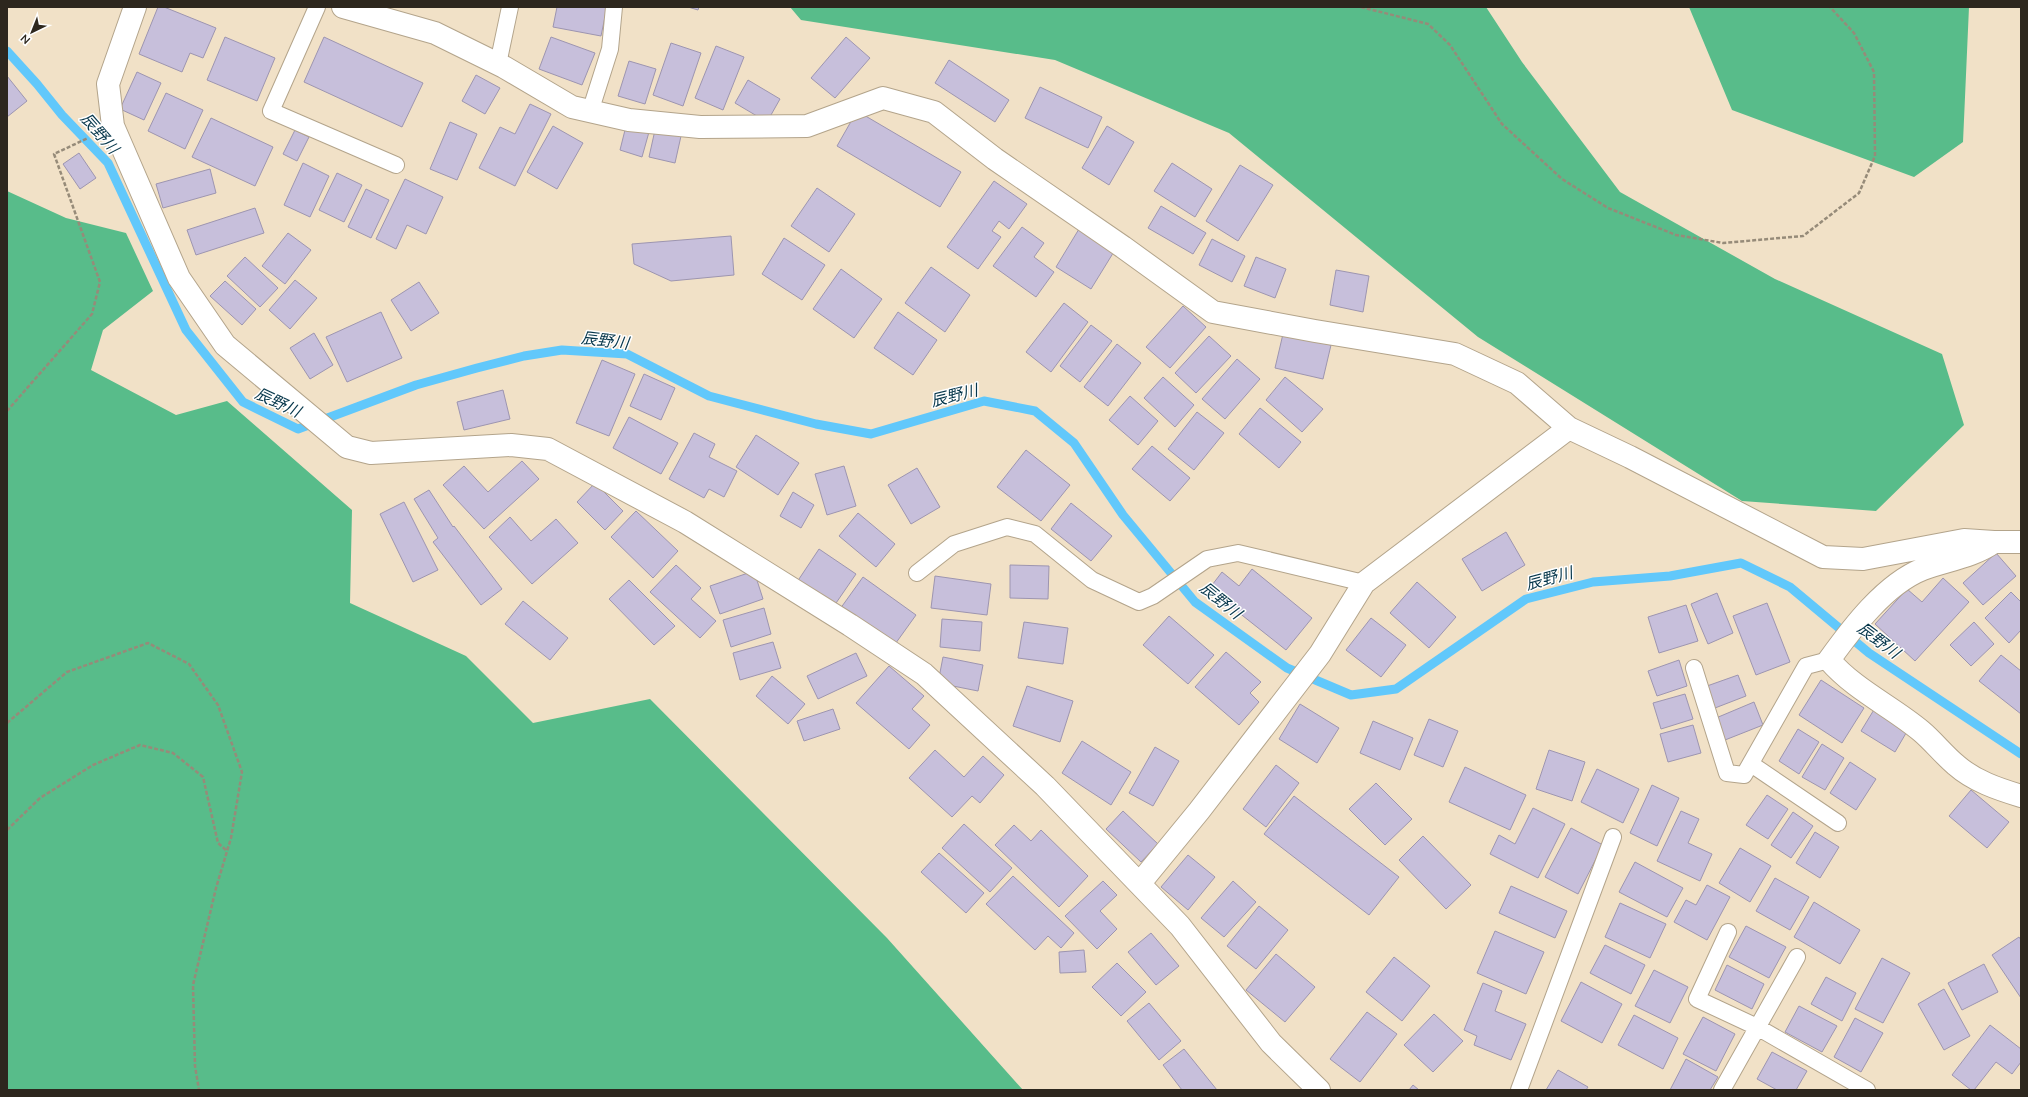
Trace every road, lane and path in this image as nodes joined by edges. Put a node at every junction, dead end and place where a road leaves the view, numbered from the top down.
1 (135, 7) edge
2 (317, 7) edge
3 (343, 7) edge
4 (510, 7) edge
5 (614, 7) edge
6 (1361, 7) edge
7 (1830, 7) edge
8 (498, 64) junction
9 (590, 112) junction
10 (113, 126) junction
11 (396, 165) dead end
12 (7, 411) edge
13 (1569, 428) junction
14 (1994, 542) junction
15 (2021, 542) edge
16 (917, 573) dead end
17 (1364, 583) junction
18 (1829, 660) junction
19 (1694, 668) dead end
20 (7, 723) edge
21 (1750, 764) junction
22 (2021, 796) edge
23 (1838, 823) dead end
24 (7, 830) edge
25 (1613, 837) dead end
26 (227, 851) junction
27 (1140, 883) junction
28 (1728, 932) dead end
29 (1797, 957) dead end
30 (1758, 1027) junction
31 (199, 1090) edge
32 (1319, 1090) edge
33 (1518, 1090) edge
34 (1722, 1090) edge
35 (1867, 1090) edge

1 - 10 street
2 - 11 lane
3 - 8 street
4 - 8 lane
5 - 9 lane
6 - 7 path
8 - 9 street
9 - 13 street
10 - 12 path
10 - 27 street
13 - 14 street
13 - 17 street
14 - 15 street
14 - 18 street
16 - 17 lane
17 - 27 street
18 - 21 lane
18 - 22 street
19 - 21 lane
20 - 26 path
21 - 23 lane
24 - 26 path
25 - 33 lane
26 - 31 path
27 - 32 street
28 - 30 lane
29 - 30 lane
30 - 34 lane
30 - 35 lane

